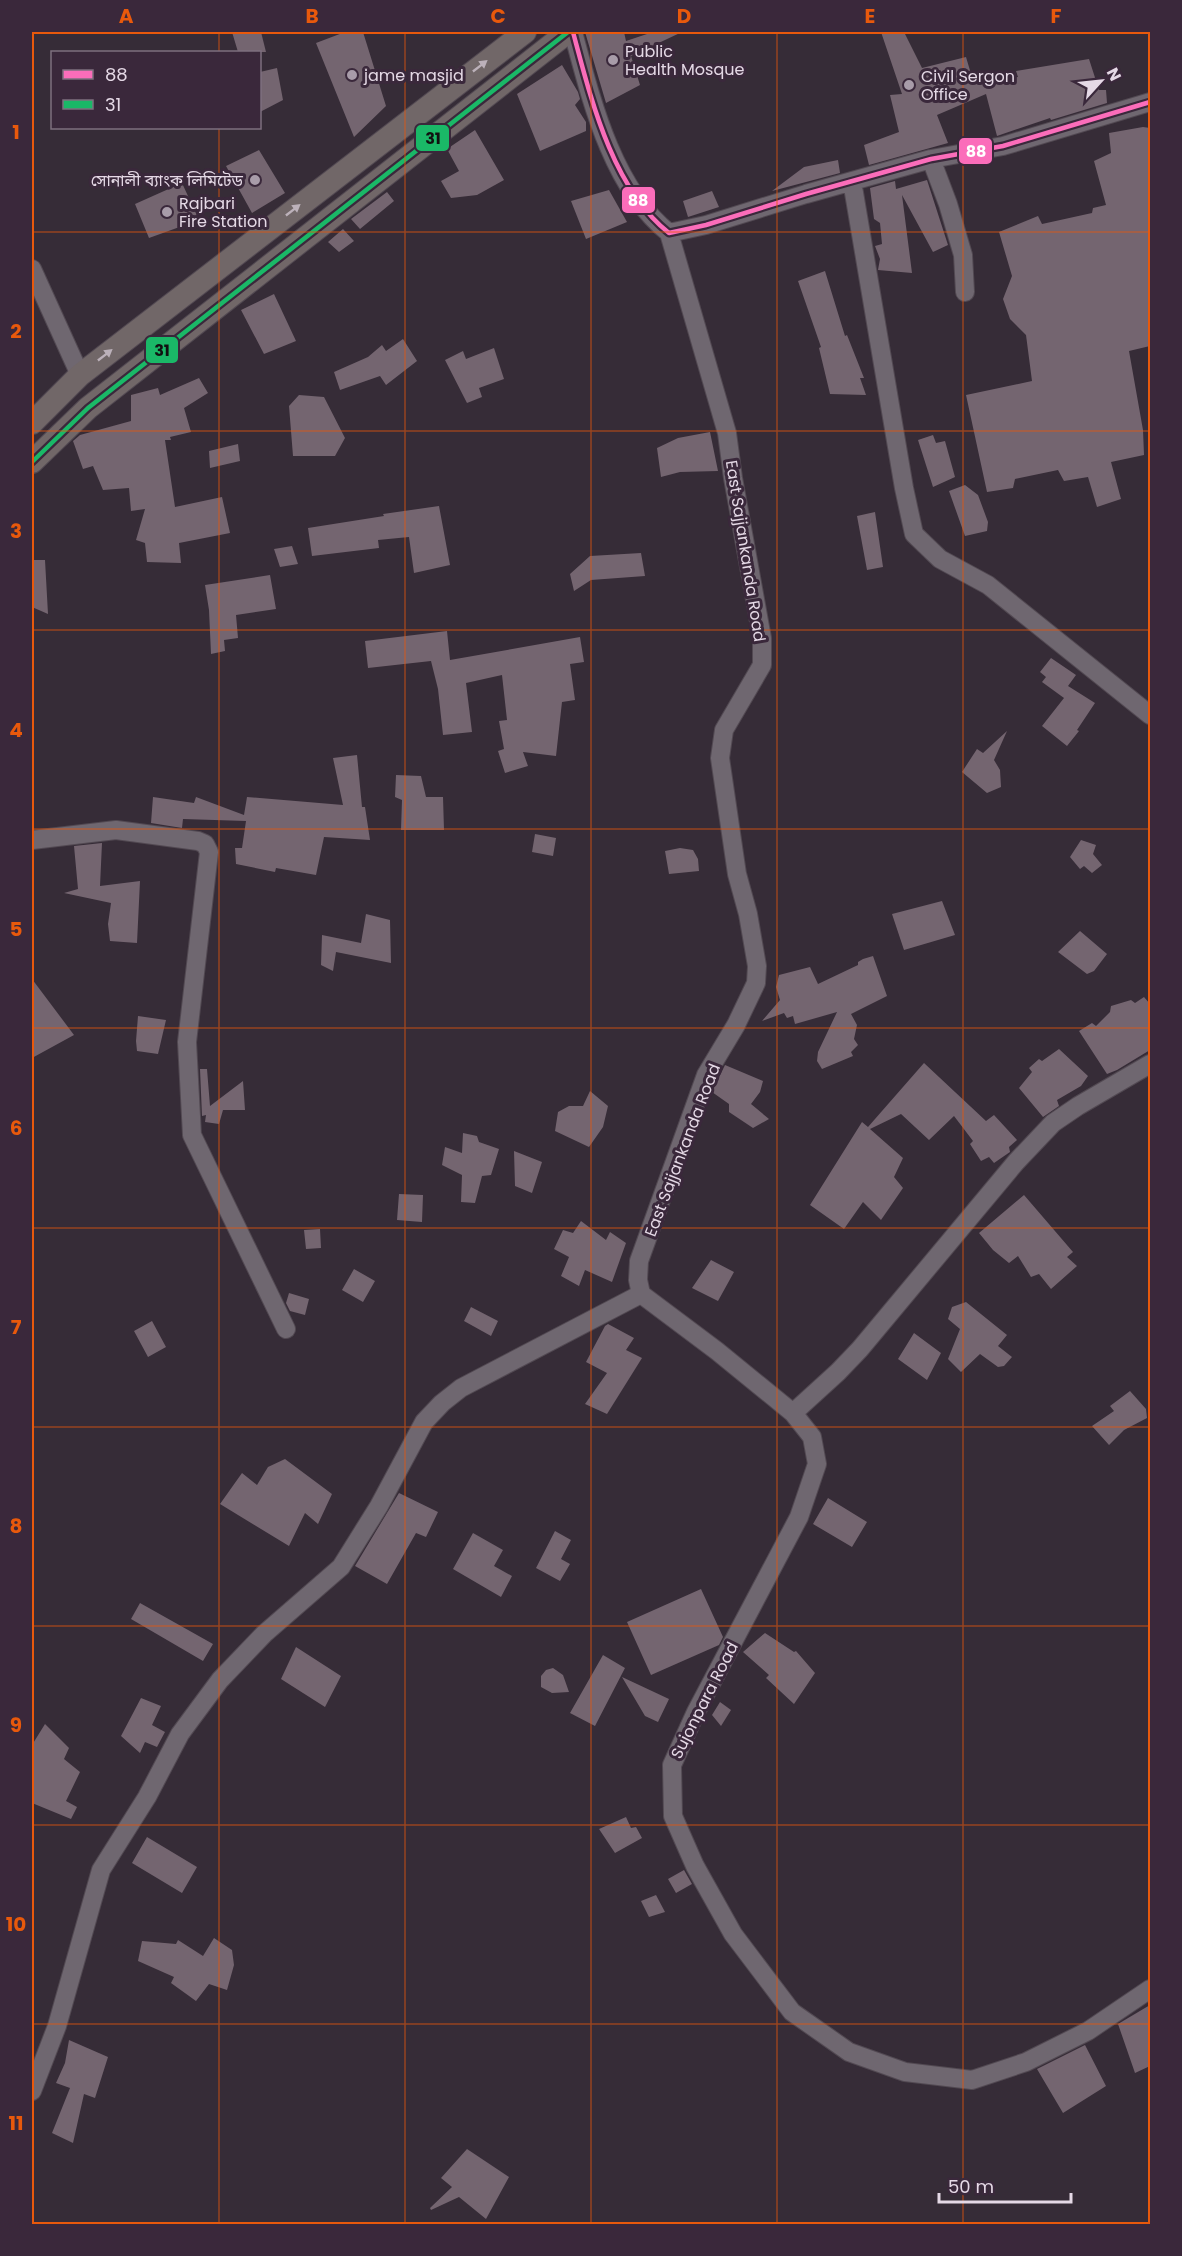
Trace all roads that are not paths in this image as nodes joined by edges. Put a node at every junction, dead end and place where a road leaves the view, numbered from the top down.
1 (525, 32) edge
2 (568, 32) edge
3 (573, 32) edge
4 (1150, 102) edge
5 (931, 159) junction
6 (852, 182) junction
7 (669, 233) junction
8 (32, 268) edge
9 (965, 292) dead end
10 (80, 375) junction
11 (32, 423) edge
12 (32, 462) edge
13 (1150, 715) edge
14 (32, 840) edge
15 (1150, 1064) edge
16 (641, 1294) junction
17 (286, 1329) dead end
18 (793, 1413) junction
19 (1150, 1989) edge
20 (32, 2091) edge

10 -> 1 main road
2 - 12 main road
3 - 7 street
4 - 5 street
5 - 6 street
5 - 9 street
6 - 7 street
6 - 13 street
7 - 16 street, East Sajjankanda Road
8 - 10 street
10 - 11 main road
14 - 17 street
15 - 18 street
16 - 18 street
16 - 20 street
18 - 19 street, Sujonpara Road

